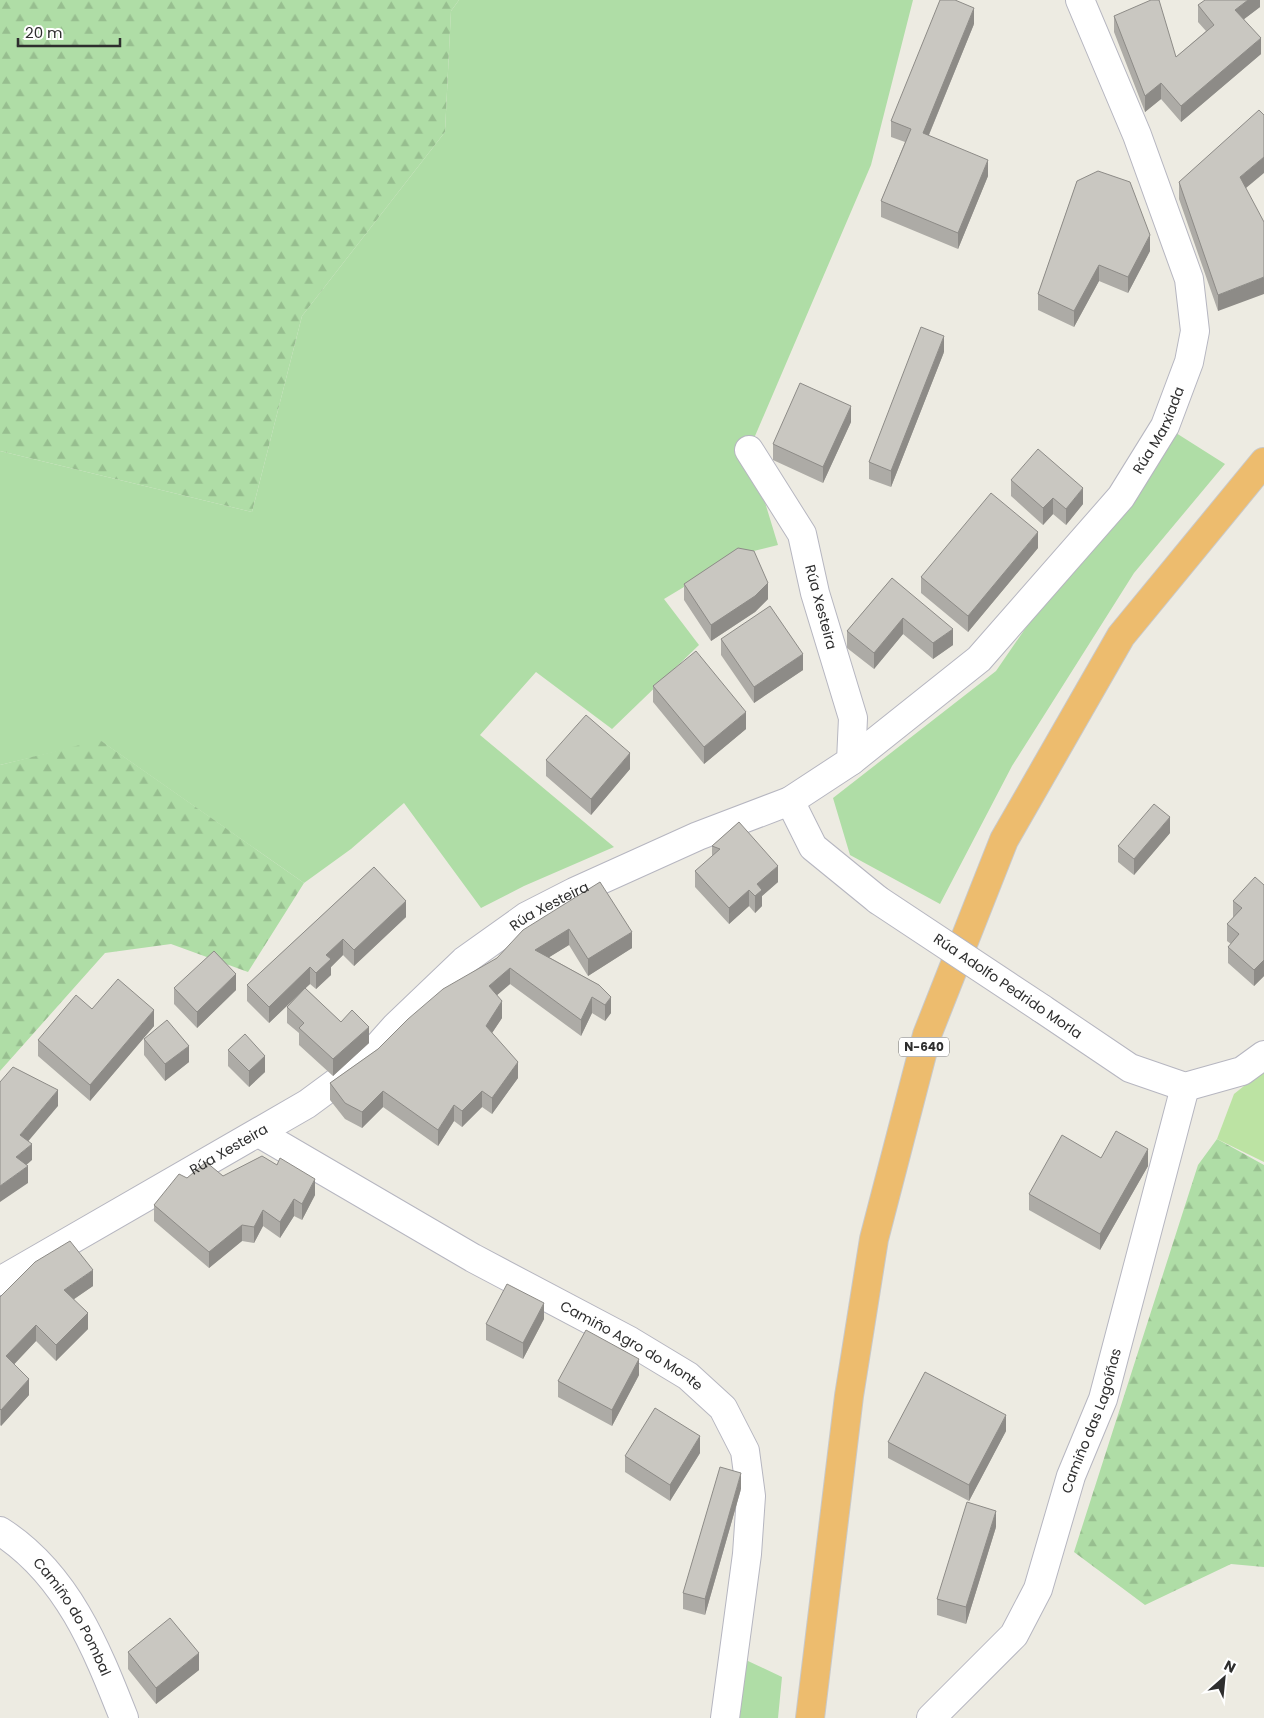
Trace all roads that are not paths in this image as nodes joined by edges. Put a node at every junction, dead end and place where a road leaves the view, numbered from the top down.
1 (1080, 0) edge
2 (749, 450) dead end
3 (1264, 462) edge
4 (851, 761) junction
5 (790, 801) junction
6 (1264, 1055) edge
7 (1185, 1087) junction
8 (259, 1133) junction
9 (0, 1281) edge
10 (0, 1531) edge
11 (124, 1718) edge
12 (725, 1718) edge
13 (810, 1718) edge
14 (931, 1718) edge

1 - 4 street, Rúa Marxiada
2 - 4 street, Rúa Xesteira
3 - 13 highway, N-640
4 - 5 street, Rúa Xesteira
5 - 7 street, Rúa Adolfo Pedrido Morla, bridge
5 - 8 street, Rúa Xesteira
6 - 7 street
7 - 14 street, Camiño das Lagoíñas
8 - 9 street, Rúa Xesteira
8 - 12 street, Camiño Agro do Monte
10 - 11 street, Camiño do Pombal

